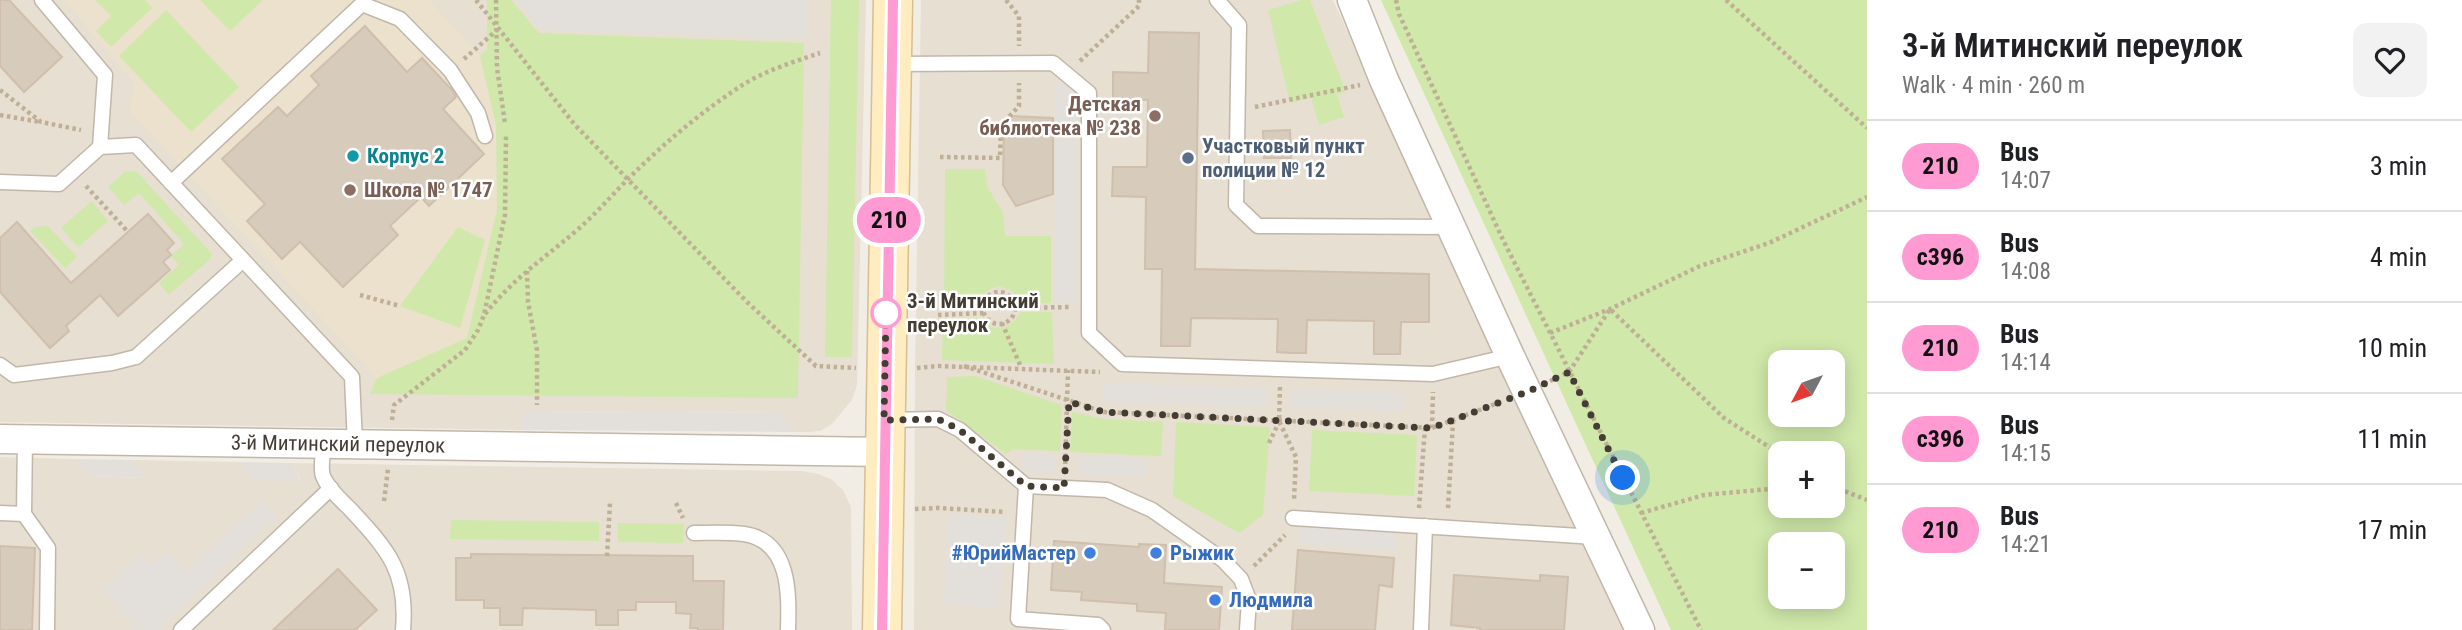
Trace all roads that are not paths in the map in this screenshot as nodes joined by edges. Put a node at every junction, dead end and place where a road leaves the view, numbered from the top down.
1 (42, 0) edge
2 (893, 0) edge
3 (1217, 0) edge
4 (1352, 0) edge
5 (892, 64) junction
6 (485, 136) dead end
7 (100, 147) junction
8 (0, 182) edge
9 (172, 183) junction
10 (1451, 227) junction
11 (243, 260) junction
12 (1510, 356) junction
13 (0, 365) edge
14 (884, 436) junction
15 (12, 439) edge
16 (324, 444) junction
17 (355, 444) junction
18 (1026, 486) junction
19 (331, 488) junction
20 (0, 513) edge
21 (24, 514) junction
22 (1293, 519) road end
23 (1425, 526) junction
24 (694, 533) dead end
25 (1595, 537) junction
26 (47, 630) edge
27 (181, 630) edge
28 (403, 630) edge
29 (788, 630) edge
30 (882, 630) edge
31 (1102, 630) edge
32 (1247, 630) edge
33 (1421, 630) edge
34 (1640, 630) edge

1 - 7 lane
2 - 5 main road
3 - 10 lane
4 - 10 street
5 - 12 lane
5 - 14 main road
6 - 9 lane
7 - 8 lane
7 - 9 lane
9 - 11 lane
10 - 12 street
11 - 13 lane
11 - 17 lane
12 - 25 street
14 - 17 street, 3-й Митинский переулок
14 - 18 lane
14 - 30 main road
15 - 16 street, 3-й Митинский переулок
15 - 21 lane
16 - 17 street, 3-й Митинский переулок
16 - 19 lane
18 - 31 lane
18 - 32 lane
19 - 27 lane
19 - 28 lane
20 - 21 lane
21 - 26 lane
22 - 23 lane
23 - 25 lane
23 - 33 lane
24 - 29 lane
25 - 34 street

